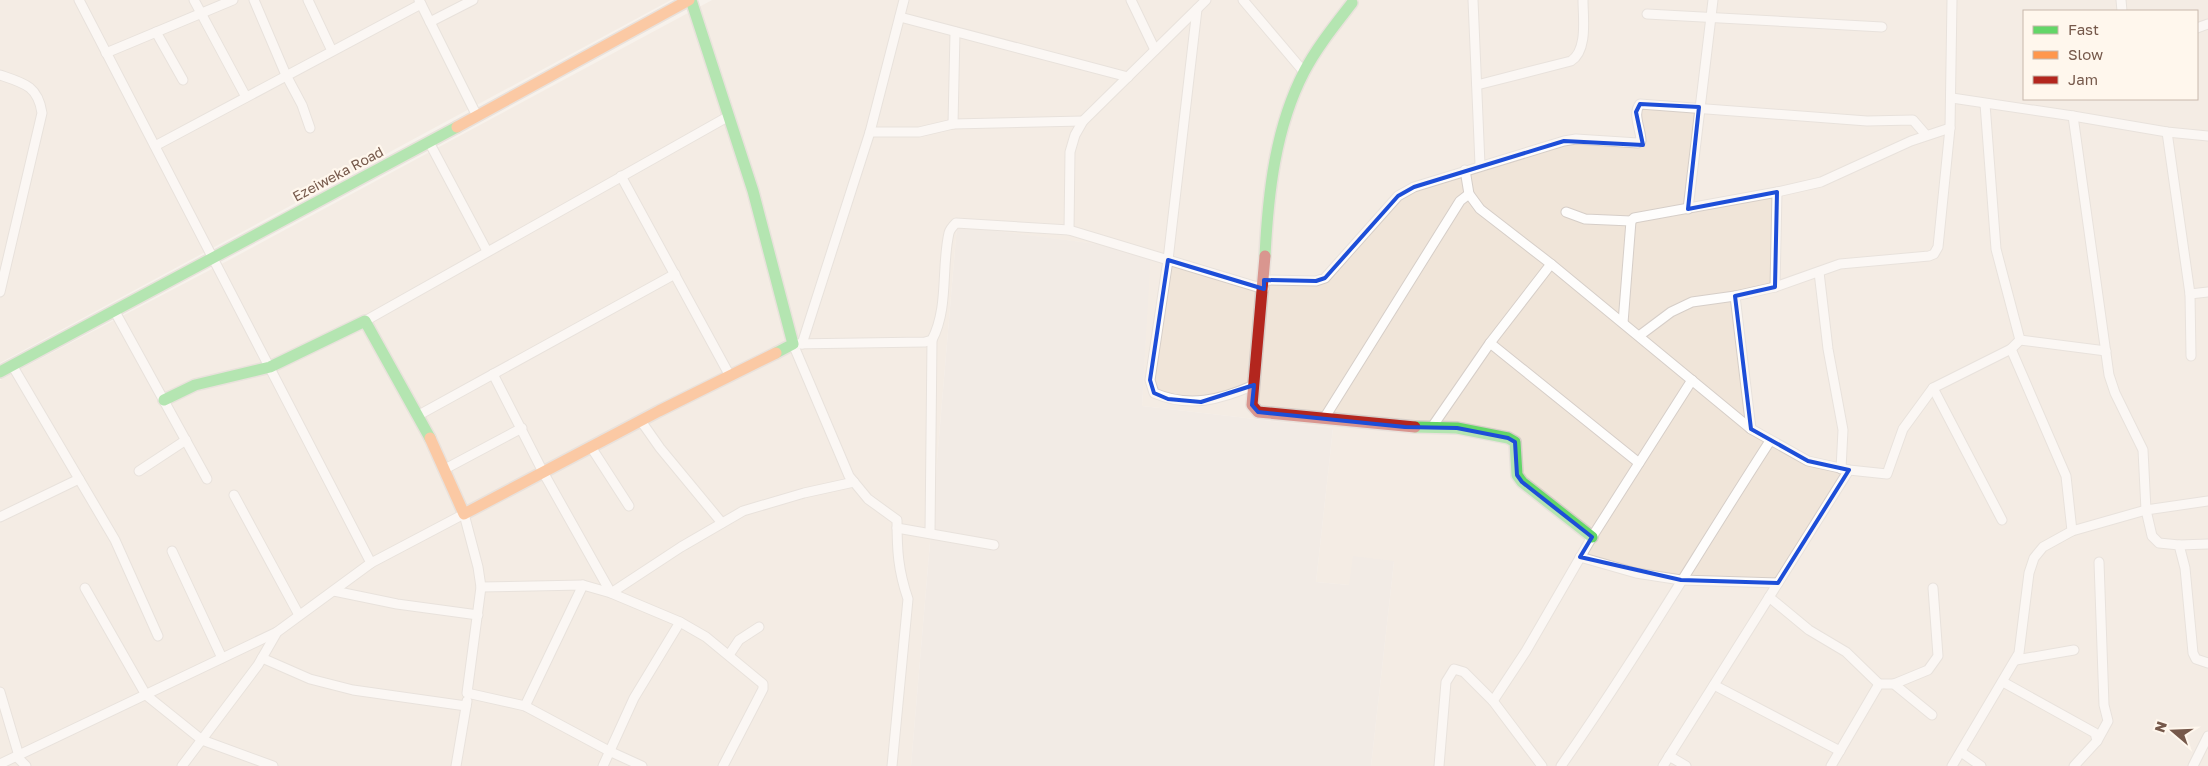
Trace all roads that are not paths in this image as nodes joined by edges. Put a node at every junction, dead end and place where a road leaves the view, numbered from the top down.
1 (79, 0) edge
2 (194, 0) edge
3 (233, 0) edge
4 (254, 0) edge
5 (308, 0) edge
6 (473, 0) edge
7 (690, 0) edge
8 (904, 0) edge
9 (1131, 0) edge
10 (1206, 0) edge
11 (1243, 0) edge
12 (1474, 0) edge
13 (1583, 0) edge
14 (1713, 0) edge
15 (1952, 0) edge
16 (420, 2) edge
17 (1352, 3) dead end
18 (1197, 9) junction
19 (201, 13) junction
20 (1647, 14) dead end
21 (900, 17) junction
22 (1711, 17) junction
23 (430, 22) junction
24 (1882, 27) dead end
25 (156, 32) junction
26 (955, 32) junction
27 (1155, 50) junction
28 (332, 51) junction
29 (106, 53) junction
30 (1304, 72) junction
31 (0, 75) edge
32 (286, 76) junction
33 (1128, 77) junction
34 (184, 80) dead end
35 (1476, 84) junction
36 (246, 97) junction
37 (1952, 98) junction
38 (1985, 104) junction
39 (1699, 107) junction
40 (477, 116) junction
41 (729, 116) junction
42 (2073, 116) junction
43 (1083, 121) junction
44 (953, 124) junction
45 (310, 128) dead end
46 (1950, 128) junction
47 (870, 132) junction
48 (2168, 132) junction
49 (1926, 135) junction
50 (2208, 136) edge
51 (429, 142) junction
52 (155, 146) junction
53 (1480, 165) junction
54 (1465, 170) junction
55 (622, 176) junction
56 (1777, 192) junction
57 (1469, 194) junction
58 (1688, 209) junction
59 (1566, 212) dead end
60 (1631, 221) junction
61 (1069, 230) junction
62 (487, 251) junction
63 (213, 258) junction
64 (1168, 260) junction
65 (1551, 264) junction
66 (1819, 272) junction
67 (676, 274) junction
68 (1264, 285) junction
69 (1775, 287) junction
70 (0, 292) edge
71 (2208, 292) edge
72 (2190, 294) junction
73 (1735, 296) junction
74 (114, 310) junction
75 (365, 320) junction
76 (1624, 323) junction
77 (1640, 336) junction
78 (932, 340) junction
79 (2020, 340) junction
80 (1490, 343) junction
81 (798, 344) junction
82 (2011, 349) junction
83 (2106, 351) junction
84 (2191, 356) dead end
85 (12, 366) junction
86 (270, 367) junction
87 (0, 372) edge
88 (493, 374) junction
89 (730, 376) junction
90 (1692, 380) junction
91 (1254, 384) junction
92 (1933, 388) junction
93 (164, 400) junction
94 (417, 416) junction
95 (1325, 417) junction
96 (641, 421) junction
97 (1432, 427) junction
98 (522, 428) junction
99 (1751, 429) junction
100 (186, 440) junction
101 (1770, 441) junction
102 (591, 447) junction
103 (1639, 463) junction
104 (445, 469) junction
105 (1845, 470) junction
106 (139, 471) dead end
107 (543, 472) junction
108 (79, 479) junction
109 (207, 479) dead end
110 (854, 482) junction
111 (234, 495) dead end
112 (2208, 501) edge
113 (629, 506) dead end
114 (2146, 510) junction
115 (464, 514) junction
116 (0, 517) edge
117 (2002, 520) dead end
118 (722, 523) junction
119 (897, 528) junction
120 (2072, 531) junction
121 (930, 534) junction
122 (1592, 537) junction
123 (2208, 544) edge
124 (994, 545) dead end
125 (2179, 545) junction
126 (172, 551) dead end
127 (1580, 557) junction
128 (2099, 562) dead end
129 (371, 563) junction
130 (1680, 580) junction
131 (1778, 583) junction
132 (583, 585) junction
133 (481, 587) junction
134 (85, 588) dead end
135 (1933, 588) dead end
136 (334, 590) junction
137 (611, 594) junction
138 (1769, 597) junction
139 (299, 615) junction
140 (478, 616) junction
141 (680, 622) junction
142 (758, 627) dead end
143 (277, 632) junction
144 (158, 636) dead end
145 (2074, 650) dead end
146 (729, 655) junction
147 (222, 658) junction
148 (262, 658) junction
149 (2016, 660) junction
150 (2208, 663) edge
151 (2003, 682) junction
152 (1879, 684) junction
153 (1894, 684) junction
154 (1714, 685) junction
155 (0, 692) edge
156 (468, 693) junction
157 (146, 695) junction
158 (1493, 701) junction
159 (466, 706) junction
160 (524, 706) junction
161 (1932, 715) dead end
162 (2208, 736) edge
163 (202, 740) junction
164 (2097, 742) junction
165 (1840, 751) junction
166 (609, 752) junction
167 (1961, 752) junction
168 (1669, 756) junction
169 (18, 757) junction
170 (0, 764) edge
171 (26, 766) edge
172 (182, 766) edge
173 (273, 766) edge
174 (456, 766) edge
175 (603, 766) edge
176 (642, 766) edge
177 (723, 766) edge
178 (892, 766) edge
179 (1439, 766) edge
180 (1542, 766) edge
181 (1561, 766) edge
182 (1663, 766) edge
183 (1686, 766) edge
184 (1831, 766) edge
185 (1952, 766) edge
186 (1981, 766) edge
187 (2074, 766) edge
188 (2194, 766) edge

1 - 29 street
2 - 19 street
3 - 19 street
4 - 32 street
5 - 28 street
6 - 23 street
7 - 40 street, Ezeiweka Road
7 - 41 street
8 - 21 street
9 - 27 street
10 - 18 street
11 - 30 street
12 - 35 street
13 - 35 street
14 - 22 street
15 - 37 street
16 - 23 street
16 - 28 street
17 - 30 street
18 - 27 street
18 - 64 street
19 - 25 street
19 - 36 street
20 - 22 street
21 - 26 street
21 - 47 street
22 - 24 street
22 - 39 street
23 - 40 street
25 - 29 street
25 - 34 street
26 - 33 street
26 - 44 street
27 - 33 street
28 - 32 street
29 - 52 street
30 - 68 street
31 - 70 street
32 - 36 street
32 - 45 street
33 - 43 street
35 - 53 street
36 - 52 street
37 - 38 street
37 - 46 street
38 - 42 street
38 - 79 street
39 - 49 street
39 - 53 street
39 - 58 street
40 - 51 street, Ezeiweka Road
41 - 55 street
41 - 81 street
42 - 48 street
42 - 83 street
43 - 44 street
43 - 61 street
44 - 47 street
46 - 49 street
46 - 66 street
47 - 81 street
48 - 50 street
48 - 72 street
49 - 56 street
51 - 62 street
51 - 63 street, Ezeiweka Road
52 - 63 street
53 - 54 street
54 - 57 street
54 - 68 street
55 - 62 street
55 - 67 street
56 - 58 street
56 - 69 street
57 - 65 street
57 - 95 street
58 - 60 street
59 - 60 street
60 - 76 street
61 - 64 street
61 - 78 street
62 - 75 street
63 - 74 street, Ezeiweka Road
63 - 86 street
64 - 68 street
64 - 91 street
65 - 76 street
65 - 80 street
66 - 69 street
66 - 105 street
67 - 88 street
67 - 89 street
68 - 91 street
69 - 73 street
71 - 72 street
72 - 84 street
73 - 77 street
73 - 99 street
74 - 85 street, Ezeiweka Road
74 - 93 street
75 - 86 street
75 - 94 street
76 - 77 street
77 - 90 street
78 - 81 street
78 - 121 street
79 - 82 street
79 - 83 street
80 - 97 street
80 - 103 street
81 - 89 street
81 - 110 street
82 - 92 street
82 - 120 street
83 - 114 street
85 - 87 street, Ezeiweka Road
85 - 108 street
86 - 93 street
86 - 129 street
88 - 94 street
88 - 98 street
89 - 96 street
90 - 99 street
90 - 103 street
91 - 95 street
92 - 105 street
92 - 117 street
93 - 100 street
94 - 104 street
95 - 97 street
96 - 102 street
96 - 118 street
97 - 122 street
98 - 104 street
98 - 107 street
99 - 101 street
100 - 106 street
100 - 109 street
101 - 105 street
101 - 130 street
102 - 107 street
102 - 113 street
103 - 122 street
104 - 115 street
105 - 131 street
107 - 115 street
107 - 137 street
108 - 116 street
108 - 144 street
110 - 118 street
110 - 119 street
111 - 139 street
112 - 114 street
114 - 120 street
114 - 125 street
115 - 129 street
115 - 133 street
118 - 137 street
119 - 121 street
119 - 178 street
120 - 149 street
121 - 124 street
122 - 127 street
123 - 125 street
125 - 150 street
126 - 147 street
127 - 130 street
127 - 158 street
128 - 164 street
129 - 136 street
130 - 131 street
130 - 181 street
131 - 138 street
132 - 133 street
132 - 137 street
132 - 160 street
133 - 140 street
134 - 157 street
135 - 153 street
136 - 139 street
136 - 140 street
137 - 141 street
138 - 152 street
138 - 154 street
139 - 143 street
140 - 156 street
141 - 146 street
141 - 166 street
142 - 146 street
143 - 147 street
143 - 148 street
145 - 149 street
146 - 177 street
147 - 157 street
148 - 159 street
148 - 163 street
149 - 151 street
151 - 164 street
151 - 167 street
152 - 153 street
152 - 165 street
153 - 161 street
154 - 165 street
154 - 168 street
155 - 169 street
156 - 159 street
156 - 160 street
157 - 163 street
157 - 169 street
158 - 179 street
158 - 180 street
159 - 174 street
160 - 166 street
162 - 188 street
163 - 172 street
163 - 173 street
164 - 187 street
165 - 184 street
166 - 175 street
166 - 176 street
167 - 185 street
167 - 186 street
168 - 182 street
168 - 183 street
169 - 170 street
169 - 171 street

